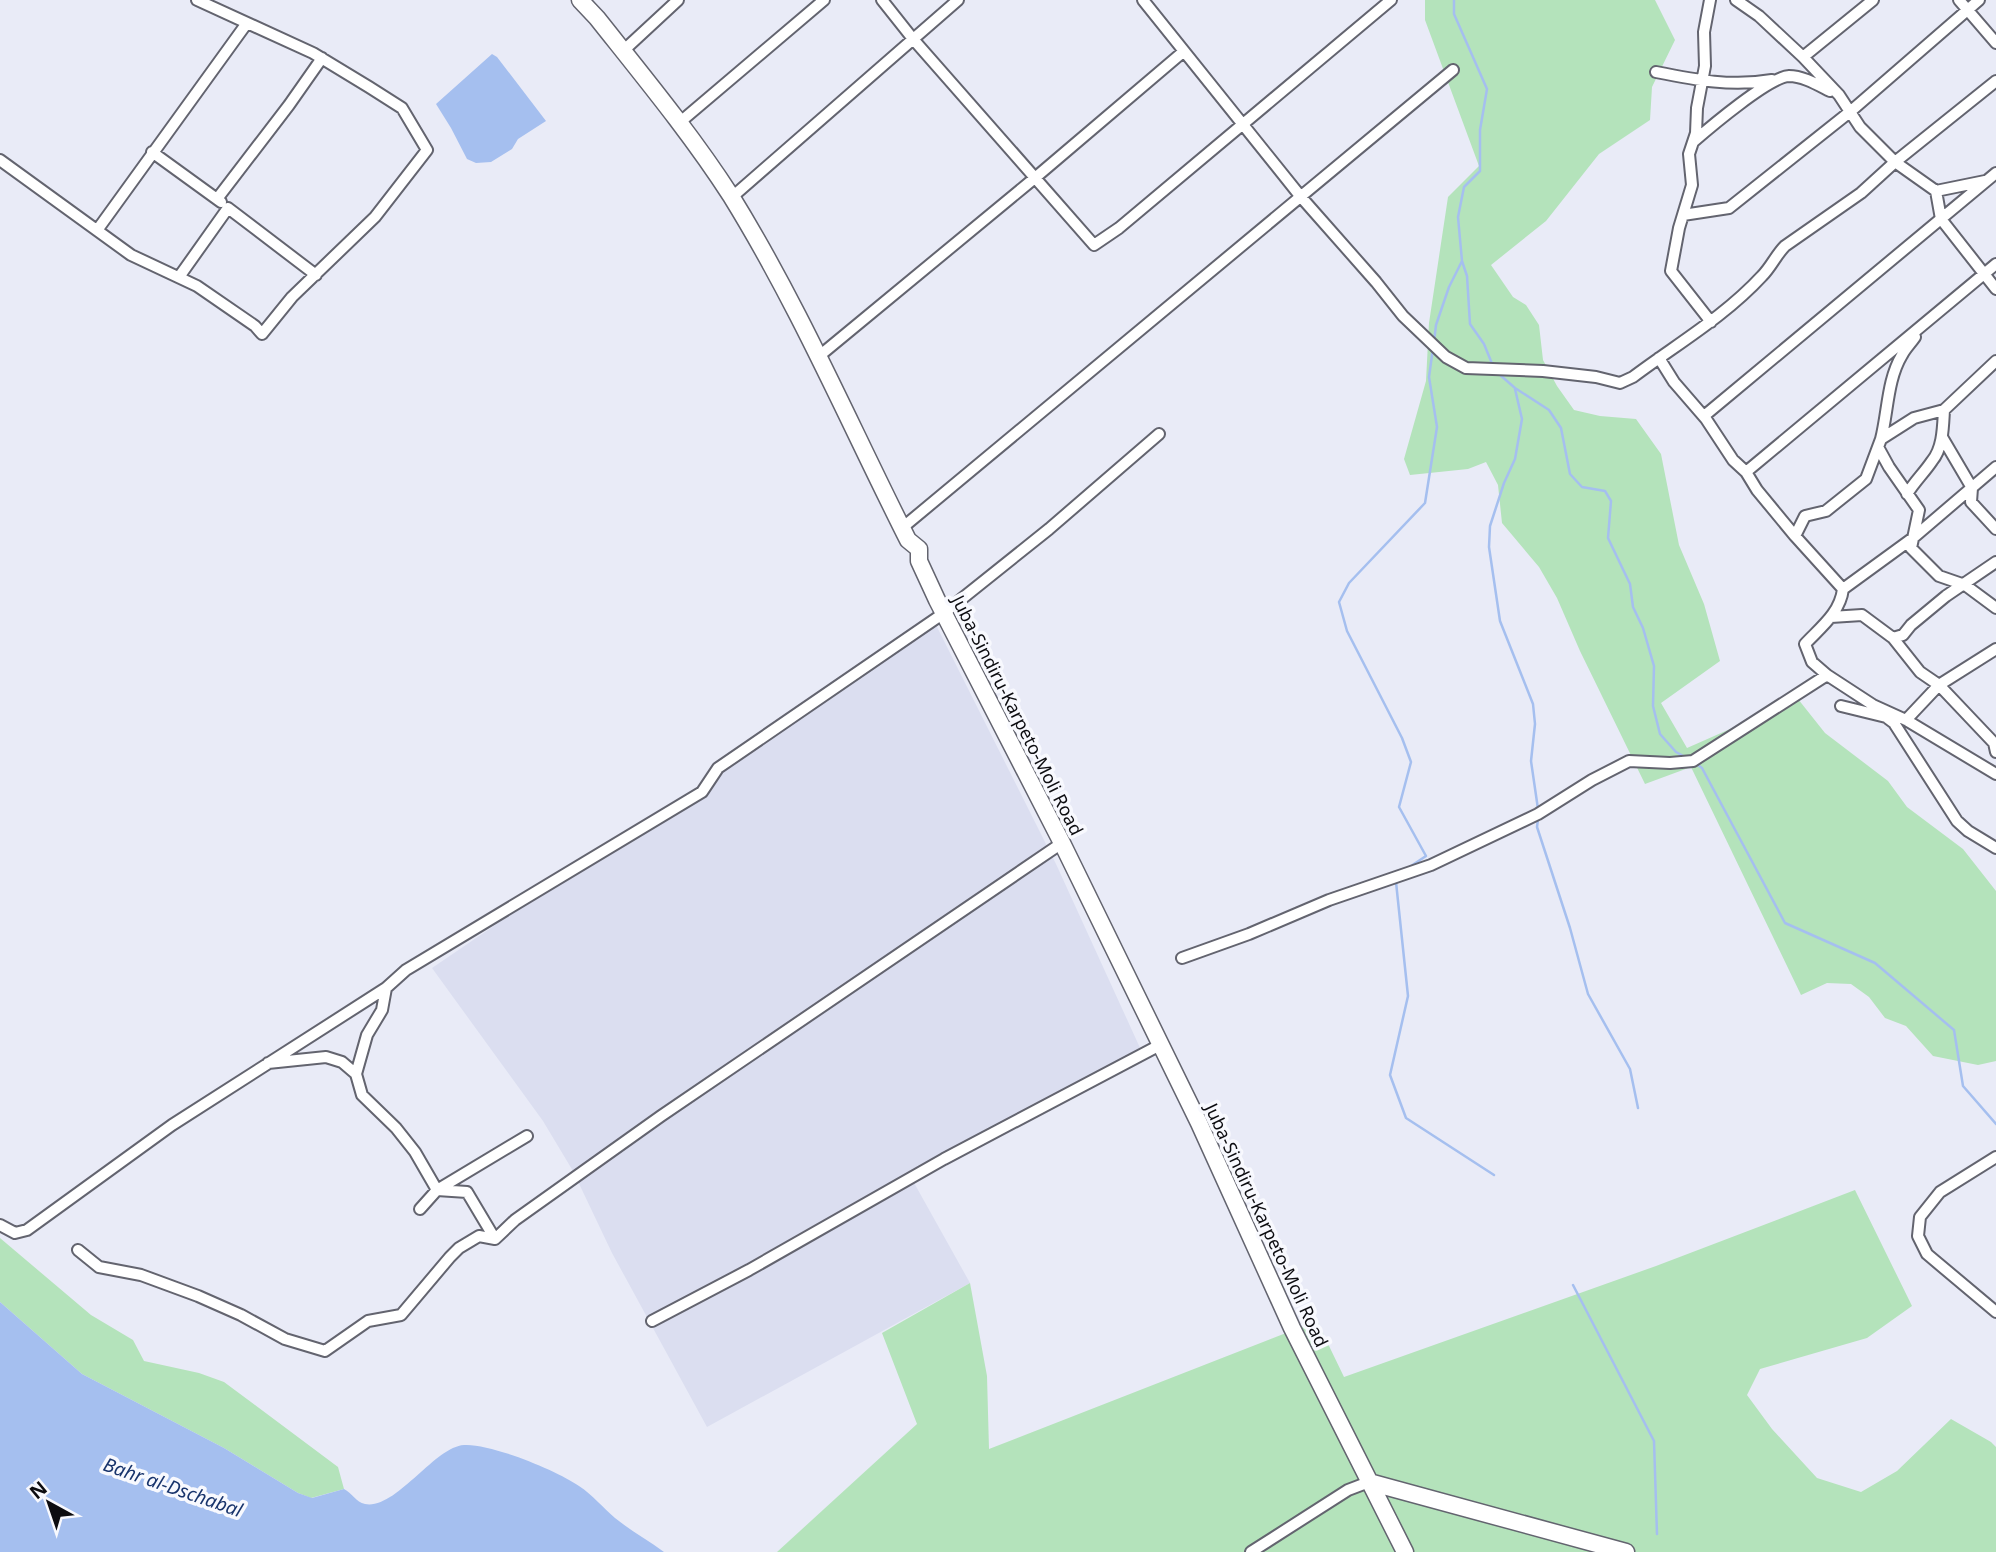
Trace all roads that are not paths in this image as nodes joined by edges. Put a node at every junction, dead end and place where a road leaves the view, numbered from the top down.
1 (197, 0) edge
2 (580, 0) edge
3 (678, 0) edge
4 (824, 0) edge
5 (882, 0) edge
6 (958, 0) edge
7 (1143, 0) edge
8 (1391, 0) edge
9 (1710, 0) edge
10 (1736, 0) edge
11 (1873, 0) edge
12 (1959, 0) edge
13 (1979, 0) edge
14 (1969, 9) junction
15 (247, 23) junction
16 (913, 39) junction
17 (1996, 43) edge
18 (623, 51) junction
19 (1183, 52) junction
20 (1803, 57) junction
21 (322, 58) junction
22 (1453, 71) dead end
23 (1656, 72) dead end
24 (1775, 79) junction
25 (1702, 81) junction
26 (1996, 81) edge
27 (1839, 95) junction
28 (1852, 111) junction
29 (679, 123) junction
30 (1242, 125) junction
31 (1692, 143) junction
32 (152, 152) junction
33 (0, 160) edge
34 (1895, 162) junction
35 (1036, 177) junction
36 (1992, 177) edge
37 (1936, 191) junction
38 (1301, 197) junction
39 (731, 198) junction
40 (217, 199) junction
41 (228, 208) junction
42 (1683, 215) junction
43 (1941, 219) junction
44 (98, 229) junction
45 (1996, 264) edge
46 (1985, 274) junction
47 (316, 275) junction
48 (179, 277) junction
49 (1996, 289) edge
50 (1711, 323) junction
51 (818, 357) junction
52 (1659, 358) junction
53 (1996, 361) edge
54 (1944, 410) junction
55 (1704, 416) junction
56 (1159, 434) dead end
57 (1942, 437) junction
58 (1880, 443) junction
59 (1996, 467) edge
60 (1746, 472) junction
61 (1972, 488) junction
62 (1908, 494) junction
63 (902, 528) junction
64 (1996, 529) edge
65 (1795, 536) junction
66 (1913, 537) junction
67 (1996, 562) edge
68 (1965, 584) junction
69 (1843, 589) junction
70 (1996, 608) edge
71 (944, 613) junction
72 (1831, 617) junction
73 (1893, 638) junction
74 (1996, 649) edge
75 (1827, 675) junction
76 (1939, 685) junction
77 (1841, 706) dead end
78 (1906, 720) junction
79 (1996, 752) edge
80 (1996, 774) edge
81 (1062, 842) junction
82 (1996, 848) edge
83 (1182, 958) dead end
84 (386, 988) junction
85 (1160, 1045) junction
86 (268, 1063) junction
87 (356, 1074) junction
88 (527, 1136) dead end
89 (1996, 1157) edge
90 (437, 1190) junction
91 (420, 1209) dead end
92 (0, 1225) edge
93 (495, 1239) junction
94 (78, 1250) dead end
95 (1996, 1312) edge
96 (652, 1321) dead end
97 (1369, 1482) junction
98 (1251, 1552) edge
99 (1405, 1552) edge
100 (1626, 1552) edge

1 - 15 street
2 - 18 main road, Juba-Sindiru-Karpeto-Moli Road
3 - 18 street
4 - 29 street
5 - 16 street
6 - 16 street
7 - 19 street
8 - 30 street
9 - 25 street
10 - 20 street
11 - 20 street
12 - 14 street
13 - 14 street
14 - 17 street
14 - 28 street
15 - 21 street
15 - 32 street
16 - 35 street
16 - 39 street
18 - 29 main road, Juba-Sindiru-Karpeto-Moli Road
19 - 30 street
19 - 35 street
20 - 27 street
21 - 40 street
21 - 47 street
22 - 38 street
23 - 25 street
24 - 25 street
24 - 27 street
24 - 31 street
25 - 31 street
26 - 34 street
27 - 28 street
28 - 34 street
28 - 42 street
29 - 39 main road, Juba-Sindiru-Karpeto-Moli Road
30 - 35 street
30 - 38 street
31 - 42 street
32 - 40 street
32 - 44 street
33 - 44 street
34 - 37 street
34 - 50 street
35 - 51 street
36 - 37 street
36 - 43 street
37 - 43 street
38 - 52 street
38 - 63 street
39 - 51 main road, Juba-Sindiru-Karpeto-Moli Road
40 - 41 street
41 - 47 street
41 - 48 street
42 - 50 street
43 - 46 street
43 - 55 street
44 - 48 street
45 - 46 street
46 - 49 street
46 - 58 street
46 - 60 street
47 - 48 street
50 - 52 street
51 - 63 main road, Juba-Sindiru-Karpeto-Moli Road
52 - 55 street
53 - 54 street
54 - 57 street
54 - 58 street
55 - 60 street
56 - 71 street
57 - 61 street
57 - 62 street
58 - 62 street
58 - 65 street
59 - 61 street
60 - 65 street
61 - 64 street
61 - 66 street
62 - 66 street
63 - 71 main road, Juba-Sindiru-Karpeto-Moli Road
65 - 69 street
66 - 68 street
66 - 69 street
67 - 68 street
68 - 70 street
68 - 73 street
69 - 72 street
71 - 81 main road, Juba-Sindiru-Karpeto-Moli Road
71 - 84 street
72 - 73 street
72 - 75 street
73 - 76 street
74 - 76 street
75 - 78 street
75 - 83 street
76 - 78 street
76 - 79 street
77 - 82 street
78 - 80 street
81 - 85 main road, Juba-Sindiru-Karpeto-Moli Road
81 - 93 street
84 - 86 street
84 - 87 street
85 - 96 street
85 - 97 main road, Juba-Sindiru-Karpeto-Moli Road
86 - 87 street
86 - 92 street
87 - 90 street
88 - 90 street
89 - 95 street
90 - 91 street
90 - 93 street
93 - 94 street
97 - 98 street
97 - 99 main road, Juba-Sindiru-Karpeto-Moli Road
97 - 100 main road

